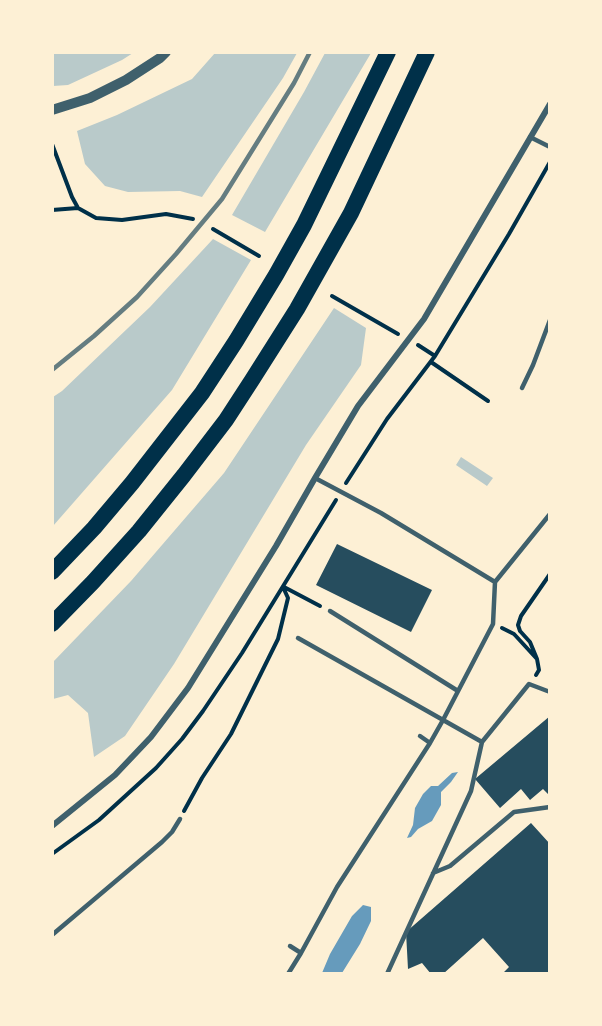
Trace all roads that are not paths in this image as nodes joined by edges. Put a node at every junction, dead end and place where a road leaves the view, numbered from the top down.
1 (166, 52) edge
2 (388, 52) edge
3 (427, 52) edge
4 (549, 104) edge
5 (52, 110) edge
6 (530, 137) junction
7 (549, 147) edge
8 (549, 320) edge
9 (522, 388) dead end
10 (315, 478) junction
11 (549, 514) edge
12 (52, 572) edge
13 (495, 582) junction
14 (330, 611) road end
15 (52, 624) edge
16 (298, 638) dead end
17 (458, 691) junction
18 (549, 692) edge
19 (443, 720) junction
20 (420, 736) dead end
21 (482, 742) junction
22 (430, 743) junction
23 (549, 807) edge
24 (180, 819) road end
25 (52, 825) edge
26 (433, 873) junction
27 (52, 935) edge
28 (290, 946) dead end
29 (301, 953) junction
30 (288, 974) edge
31 (387, 974) edge

1 - 5 street
2 - 12 highway
3 - 15 highway
4 - 6 street
6 - 7 lane
6 - 10 street
8 - 9 lane
10 - 13 lane
10 - 25 street
11 - 13 lane
13 - 17 lane
14 - 17 lane
16 - 19 lane
17 - 19 lane
18 - 21 lane
19 - 21 lane
19 - 22 lane
20 - 22 lane
21 - 26 lane
22 - 29 lane
23 - 26 lane
24 - 27 lane
26 - 31 lane
28 - 29 lane
29 - 30 lane

